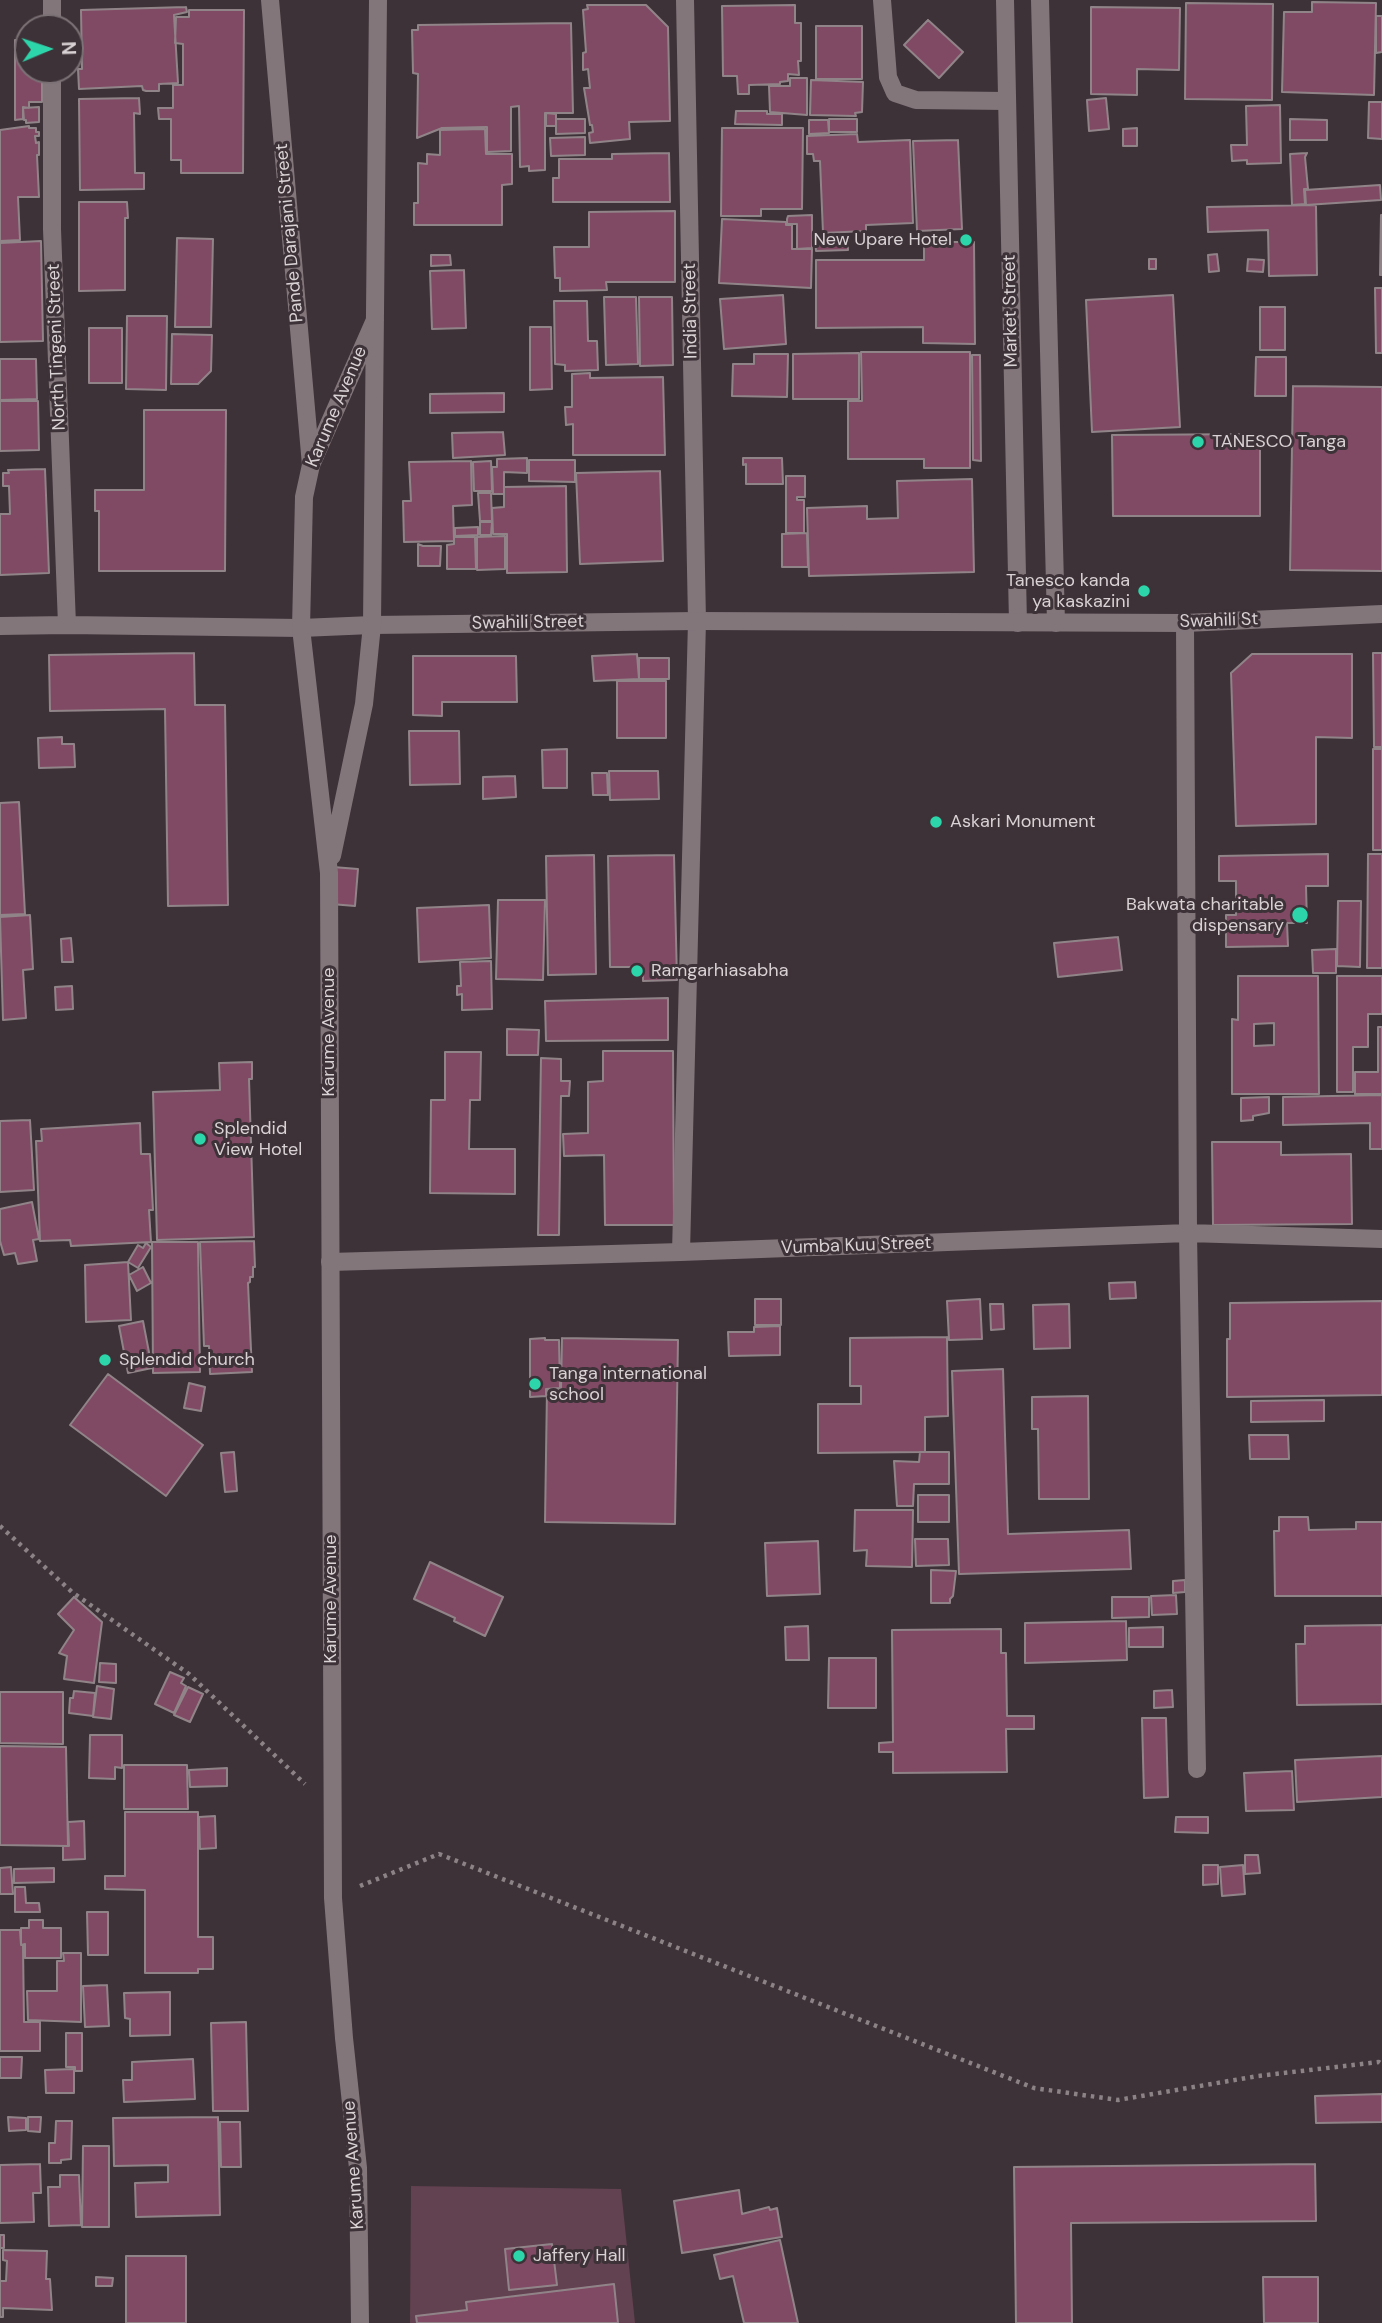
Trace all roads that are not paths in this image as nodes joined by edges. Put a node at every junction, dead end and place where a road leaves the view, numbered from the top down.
1 (270, 0) edge
2 (378, 0) edge
3 (685, 0) edge
4 (882, 0) edge
5 (1005, 0) edge
6 (1040, 0) edge
7 (52, 84) edge
8 (1007, 101) junction
9 (374, 320) junction
10 (311, 465) junction
11 (1382, 614) edge
12 (697, 621) junction
13 (1018, 623) junction
14 (1055, 623) junction
15 (1185, 623) junction
16 (67, 625) junction
17 (372, 625) junction
18 (0, 626) edge
19 (301, 628) junction
20 (328, 873) junction
21 (1188, 1234) junction
22 (1382, 1238) edge
23 (681, 1252) junction
24 (330, 1262) junction
25 (1197, 1769) dead end
26 (360, 2323) edge

1 - 10 street, Pande Darajani Street
2 - 9 street, Karume Avenue
3 - 12 street, India Street
4 - 8 street
5 - 8 street, Market Street
6 - 14 street, Market Street
7 - 16 street, North Tingeni Street
8 - 13 street, Market Street
9 - 10 street, Karume Avenue
9 - 17 street, Karume Avenue
10 - 19 street, Karume Avenue
11 - 15 street, Swahili St
12 - 13 street, Swahili Street
12 - 17 street, Swahili Street
12 - 23 street, India Street
13 - 14 street, Swahili Street
14 - 15 street, Swahili St
15 - 21 street
16 - 18 street, Swahili Street
16 - 19 street, Swahili Street
17 - 19 street, Swahili Street
17 - 20 street, Karume Avenue
19 - 20 street, Karume Avenue
20 - 24 street, Karume Avenue
21 - 22 street, Vumba Kuu Street
21 - 23 street, Vumba Kuu Street
21 - 25 street
23 - 24 street, Vumba Kuu Street
24 - 26 street, Karume Avenue

